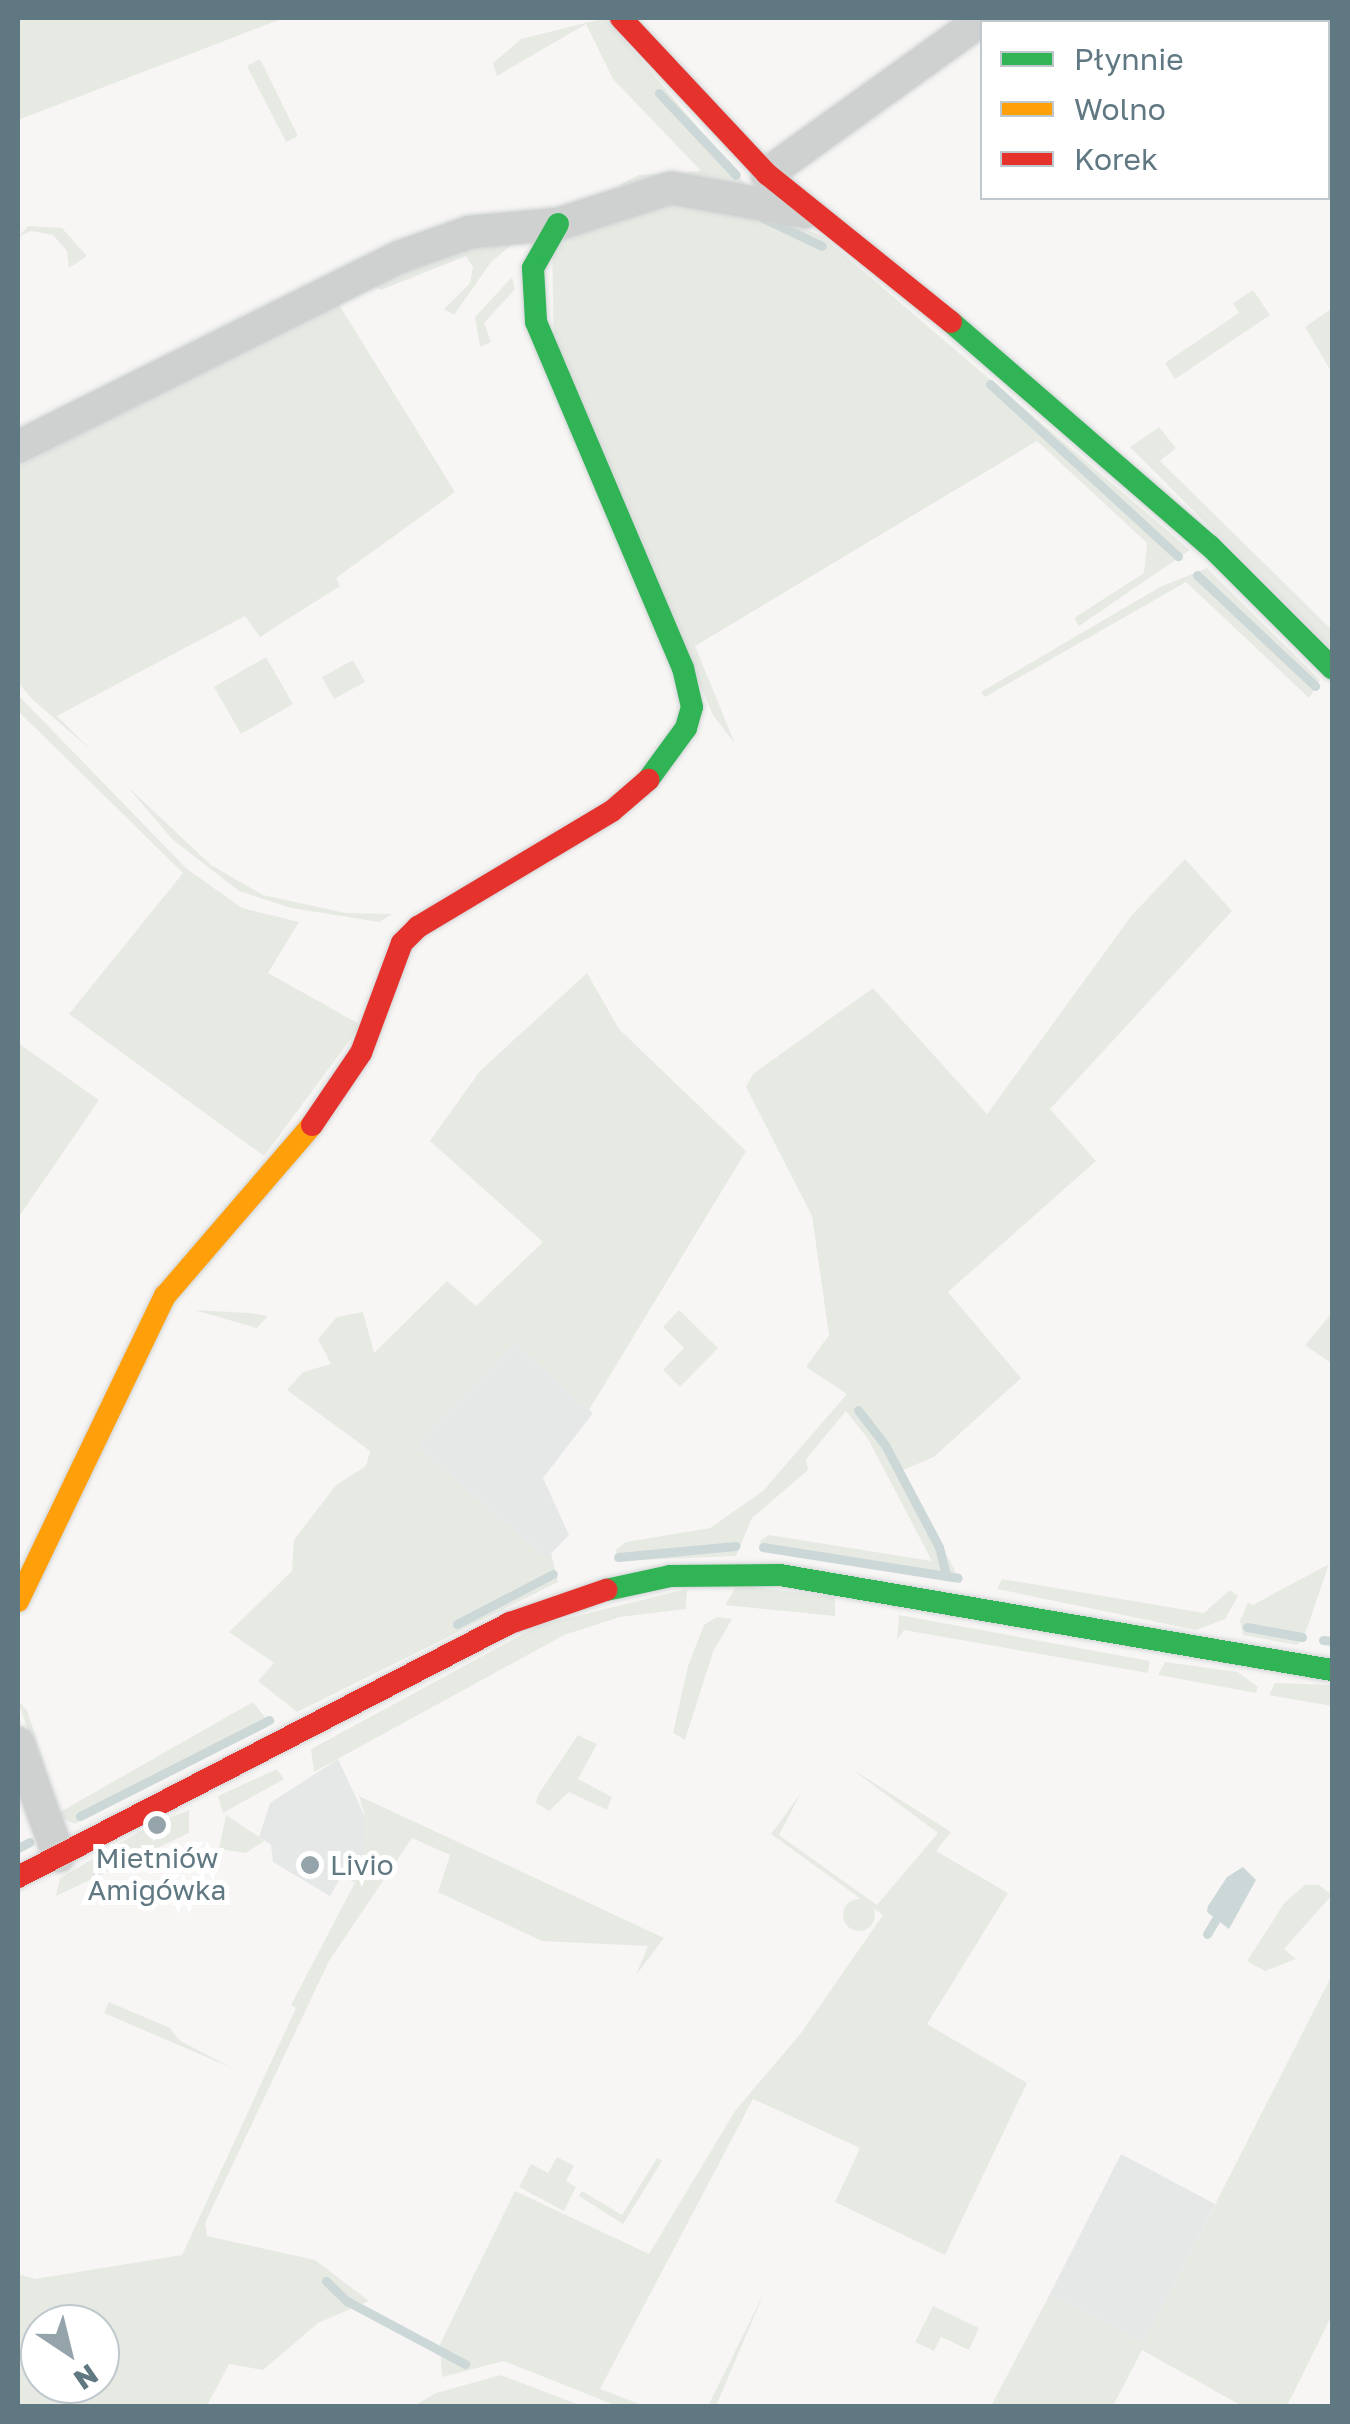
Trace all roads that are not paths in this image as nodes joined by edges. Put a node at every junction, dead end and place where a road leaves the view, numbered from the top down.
1 (621, 18) edge
2 (980, 21) edge
3 (767, 174) junction
4 (820, 216) junction
5 (558, 224) junction
6 (18, 447) edge
7 (1332, 668) edge
8 (18, 1601) edge
9 (1332, 1670) edge
10 (18, 1743) edge
11 (59, 1856) junction
12 (18, 1877) edge

1 - 3 street
2 - 3 street
3 - 4 street
4 - 5 street
4 - 7 street
5 - 6 street
5 - 8 street
9 - 11 street
10 - 11 street
11 - 12 street

